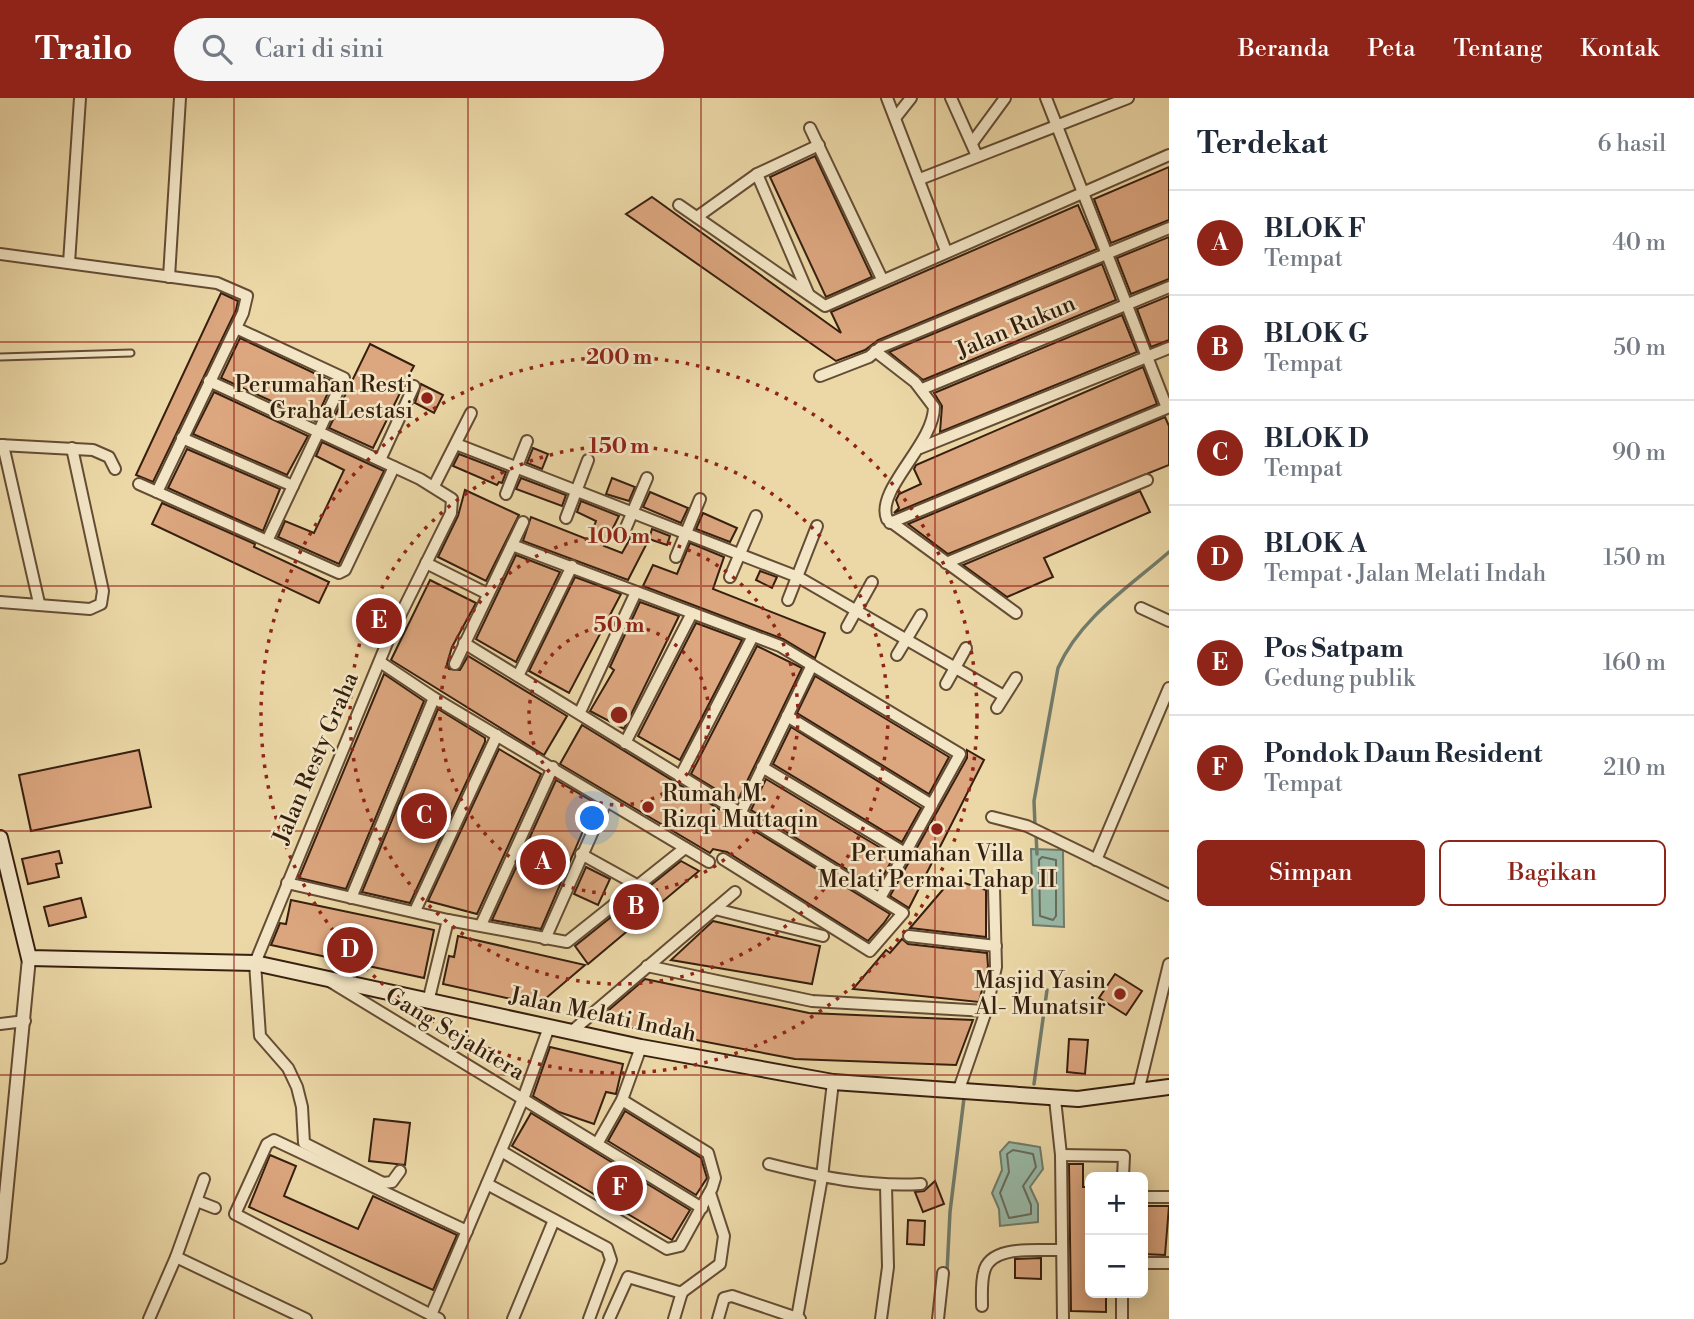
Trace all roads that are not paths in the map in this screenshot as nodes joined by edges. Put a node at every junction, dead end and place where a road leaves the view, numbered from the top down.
1 (80, 98) edge
2 (180, 98) edge
3 (887, 98) edge
4 (911, 98) edge
5 (951, 98) edge
6 (1005, 98) edge
7 (1046, 98) edge
8 (1128, 98) edge
9 (896, 117) junction
10 (1057, 126) junction
11 (810, 128) dead end
12 (972, 144) junction
13 (819, 145) junction
14 (1169, 155) edge
15 (977, 156) junction
16 (757, 174) junction
17 (920, 179) junction
18 (1081, 192) junction
19 (679, 205) dead end
20 (697, 217) junction
21 (1169, 228) edge
22 (946, 251) junction
23 (0, 254) edge
24 (1106, 254) junction
25 (69, 263) junction
26 (169, 276) junction
27 (883, 279) junction
28 (1169, 287) edge
29 (808, 293) junction
30 (1126, 303) junction
31 (236, 328) junction
32 (1169, 348) edge
33 (875, 351) junction
34 (131, 354) dead end
35 (0, 357) edge
36 (1147, 357) junction
37 (820, 376) dead end
38 (209, 381) junction
39 (414, 386) dead end
40 (922, 389) junction
41 (1168, 410) edge
42 (471, 413) dead end
43 (320, 431) junction
44 (182, 438) junction
45 (527, 441) dead end
46 (456, 444) junction
47 (1, 445) edge
48 (72, 448) junction
49 (920, 448) junction
50 (380, 460) junction
51 (588, 460) dead end
52 (394, 467) junction
53 (516, 468) junction
54 (115, 469) dead end
55 (647, 478) dead end
56 (1147, 480) dead end
57 (139, 484) dead end
58 (293, 486) junction
59 (434, 486) junction
60 (157, 492) junction
61 (576, 492) junction
62 (506, 494) dead end
63 (700, 499) dead end
64 (632, 514) junction
65 (756, 516) dead end
66 (566, 518) dead end
67 (523, 522) dead end
68 (890, 523) junction
69 (817, 526) dead end
70 (686, 535) junction
71 (622, 537) dead end
72 (267, 541) junction
73 (512, 545) junction
74 (740, 553) junction
75 (676, 557) dead end
76 (946, 563) junction
77 (426, 564) junction
78 (572, 566) junction
79 (730, 577) dead end
80 (798, 577) junction
81 (872, 582) dead end
82 (636, 592) junction
83 (488, 594) junction
84 (788, 600) dead end
85 (0, 602) edge
86 (39, 603) junction
87 (1141, 608) dead end
88 (692, 612) junction
89 (855, 612) junction
90 (1016, 613) dead end
91 (921, 615) dead end
92 (1169, 621) edge
93 (847, 627) dead end
94 (753, 636) junction
95 (906, 641) junction
96 (464, 643) junction
97 (967, 648) dead end
98 (897, 655) dead end
99 (380, 662) junction
100 (456, 664) dead end
101 (812, 665) junction
102 (955, 668) junction
103 (518, 676) junction
104 (1016, 678) dead end
105 (946, 684) dead end
106 (1169, 688) edge
107 (1004, 696) junction
108 (434, 698) junction
109 (997, 708) dead end
110 (580, 712) junction
111 (787, 716) junction
112 (497, 735) junction
113 (625, 743) junction
114 (762, 766) junction
115 (553, 767) junction
116 (680, 777) junction
117 (606, 802) junction
118 (932, 805) junction
119 (740, 814) junction
120 (992, 817) dead end
121 (0, 838) edge
122 (685, 848) junction
123 (905, 853) junction
124 (581, 854) junction
125 (723, 859) dead end
126 (1096, 860) junction
127 (709, 862) dead end
128 (287, 883) junction
129 (637, 885) junction
130 (994, 888) dead end
131 (735, 892) dead end
132 (1169, 895) edge
133 (351, 898) junction
134 (880, 898) junction
135 (715, 909) junction
136 (415, 911) junction
137 (448, 920) junction
138 (481, 925) junction
139 (823, 936) dead end
140 (909, 936) dead end
141 (545, 939) junction
142 (996, 946) junction
143 (29, 958) junction
144 (255, 963) junction
145 (1169, 964) edge
146 (647, 966) junction
147 (331, 981) junction
148 (428, 1002) junction
149 (986, 1011) junction
150 (25, 1021) junction
151 (0, 1024) edge
152 (549, 1027) junction
153 (571, 1032) junction
154 (640, 1047) junction
155 (833, 1082) junction
156 (1169, 1087) edge
157 (958, 1092) junction
158 (1138, 1092) junction
159 (523, 1099) junction
160 (1055, 1099) junction
161 (622, 1100) junction
162 (597, 1144) junction
163 (501, 1151) junction
164 (1061, 1155) junction
165 (769, 1164) dead end
166 (400, 1171) dead end
167 (1124, 1172) edge
168 (822, 1177) junction
169 (204, 1179) dead end
170 (487, 1184) junction
171 (921, 1184) dead end
172 (886, 1186) junction
173 (710, 1193) junction
174 (1148, 1197) edge
175 (1169, 1197) edge
176 (197, 1201) junction
177 (215, 1208) dead end
178 (702, 1208) junction
179 (554, 1220) junction
180 (467, 1231) junction
181 (1060, 1250) junction
182 (0, 1257) edge
183 (176, 1257) junction
184 (1148, 1263) edge
185 (1169, 1263) edge
186 (943, 1273) dead end
187 (682, 1293) junction
188 (1122, 1298) edge
189 (982, 1306) dead end
190 (435, 1317) edge
191 (798, 1318) edge
192 (149, 1319) edge
193 (306, 1319) edge
194 (513, 1319) edge
195 (589, 1319) edge
196 (609, 1319) edge
197 (674, 1319) edge
198 (718, 1319) edge
199 (881, 1319) edge
200 (938, 1319) edge
201 (1063, 1319) edge
202 (1122, 1319) edge

1 - 25 street
2 - 26 street
3 - 9 street
4 - 9 street
5 - 12 street
6 - 12 street
7 - 10 street
8 - 10 street
9 - 17 street
10 - 15 street
10 - 18 street
11 - 13 street
12 - 15 street
13 - 16 street
13 - 27 street
14 - 18 street
15 - 17 street
16 - 20 street
16 - 29 street
17 - 22 street
18 - 22 street
18 - 24 street
19 - 20 street
20 - 29 street
21 - 24 street
22 - 27 street
23 - 25 street
24 - 30 street
24 - 33 street
25 - 26 street
26 - 31 street
27 - 29 street
28 - 30 street, Jalan Rukun
30 - 36 street
30 - 40 street, Jalan Rukun
31 - 38 street
31 - 43 street
32 - 36 street
33 - 37 street
33 - 40 street
34 - 35 lane
36 - 41 street
36 - 49 street
38 - 43 street
38 - 44 street
39 - 50 street
40 - 49 street
41 - 68 street
42 - 46 street
43 - 50 street
43 - 58 street
44 - 58 street
44 - 60 street
45 - 53 street
46 - 53 street
46 - 59 street
47 - 48 street
47 - 86 street
48 - 54 street
48 - 86 street
49 - 68 street
50 - 52 street
51 - 61 street
52 - 59 street
52 - 72 street
53 - 61 street
53 - 62 street
55 - 64 street
56 - 76 street
57 - 60 street
58 - 72 street
59 - 77 street, Jalan Resty Graha
60 - 72 street
61 - 64 street
61 - 66 street
63 - 70 street
64 - 70 street
64 - 71 street
65 - 74 street
67 - 73 street
68 - 76 street
69 - 80 street
70 - 74 street
70 - 75 street
73 - 78 street
73 - 83 street
74 - 79 street
74 - 80 street
76 - 90 street
77 - 83 street
77 - 99 street, Jalan Resty Graha
78 - 82 street
78 - 103 street
80 - 84 street
80 - 89 street
81 - 89 street
82 - 88 street
82 - 110 street
83 - 96 street
85 - 86 street
87 - 92 street
88 - 94 street
88 - 113 street
89 - 93 street
89 - 95 street
91 - 95 street
94 - 101 street
94 - 116 street
95 - 98 street
95 - 102 street
96 - 100 street
96 - 103 street
97 - 102 street
99 - 108 street
99 - 128 street, Jalan Resty Graha
101 - 111 street
101 - 118 street
102 - 105 street
102 - 107 street
103 - 110 street
104 - 107 street
106 - 126 street
107 - 109 street
108 - 112 street
108 - 133 street
110 - 113 street
111 - 114 street
111 - 118 street
112 - 115 street
112 - 136 street
113 - 116 street
114 - 119 street
114 - 123 street
115 - 117 street
115 - 138 street
116 - 119 street
117 - 122 street
117 - 124 street
118 - 123 street
119 - 134 street
120 - 126 street
121 - 143 main road
122 - 127 street
122 - 129 street
123 - 134 street
124 - 129 street
124 - 141 street
125 - 134 street
126 - 132 street
128 - 133 street
128 - 144 street, Jalan Resty Graha
129 - 141 street
130 - 142 street
131 - 135 street
133 - 136 street
135 - 139 street
135 - 146 street
136 - 137 street
137 - 138 street
137 - 148 street
138 - 141 street
140 - 142 street
142 - 149 street
143 - 144 main road, Jalan Melati Indah
143 - 150 street
144 - 147 main road, Jalan Melati Indah
144 - 166 street
145 - 158 street
146 - 149 street
146 - 153 street
147 - 148 main road, Jalan Melati Indah
147 - 159 street, Gang Sejahtera
148 - 152 main road, Jalan Melati Indah
149 - 157 street
150 - 151 street
150 - 182 street
152 - 153 main road, Jalan Melati Indah
152 - 159 street
153 - 154 main road, Jalan Melati Indah
154 - 155 main road, Jalan Melati Indah
154 - 161 street
155 - 157 main road, Jalan Melati Indah
155 - 168 street
156 - 158 main road, Jalan Melati Indah
157 - 160 main road, Jalan Melati Indah
158 - 160 main road, Jalan Melati Indah
159 - 162 street, Gang Sejahtera
159 - 163 street
160 - 164 street
161 - 162 street
161 - 173 street
162 - 178 street, Gang Sejahtera
163 - 170 street
163 - 178 street
164 - 167 street
164 - 181 street
165 - 168 street
168 - 172 street
168 - 191 street
169 - 176 street
170 - 179 street
170 - 180 street
171 - 172 street
172 - 199 street
173 - 178 street
173 - 187 street
174 - 175 street
176 - 177 street
176 - 183 street
179 - 194 street
179 - 195 street
180 - 190 street
180 - 190 street
181 - 189 street
181 - 201 street
183 - 192 street
183 - 193 street
184 - 185 street
186 - 200 street
187 - 196 street
187 - 197 street
188 - 202 street
191 - 198 street

